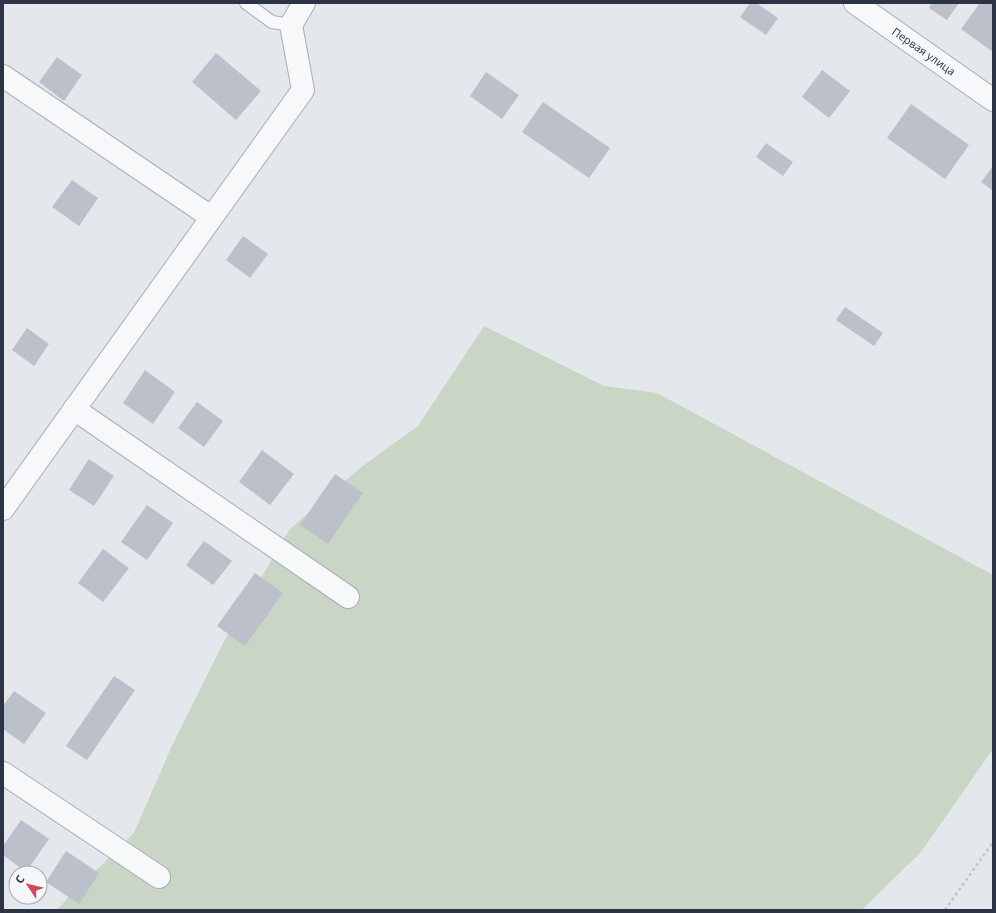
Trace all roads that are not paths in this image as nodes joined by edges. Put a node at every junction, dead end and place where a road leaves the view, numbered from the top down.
1 (246, 3) edge
2 (304, 3) edge
3 (855, 3) edge
4 (291, 25) junction
5 (3, 76) edge
6 (993, 100) edge
7 (211, 217) junction
8 (74, 409) junction
9 (9, 486) edge
10 (3, 509) edge
11 (348, 598) dead end
12 (3, 773) edge
13 (159, 877) dead end

1 - 4 lane
2 - 4 street
3 - 6 street, Первая улица
4 - 7 street
5 - 7 street
7 - 8 street
8 - 9 street
8 - 11 street
9 - 10 street
12 - 13 street

